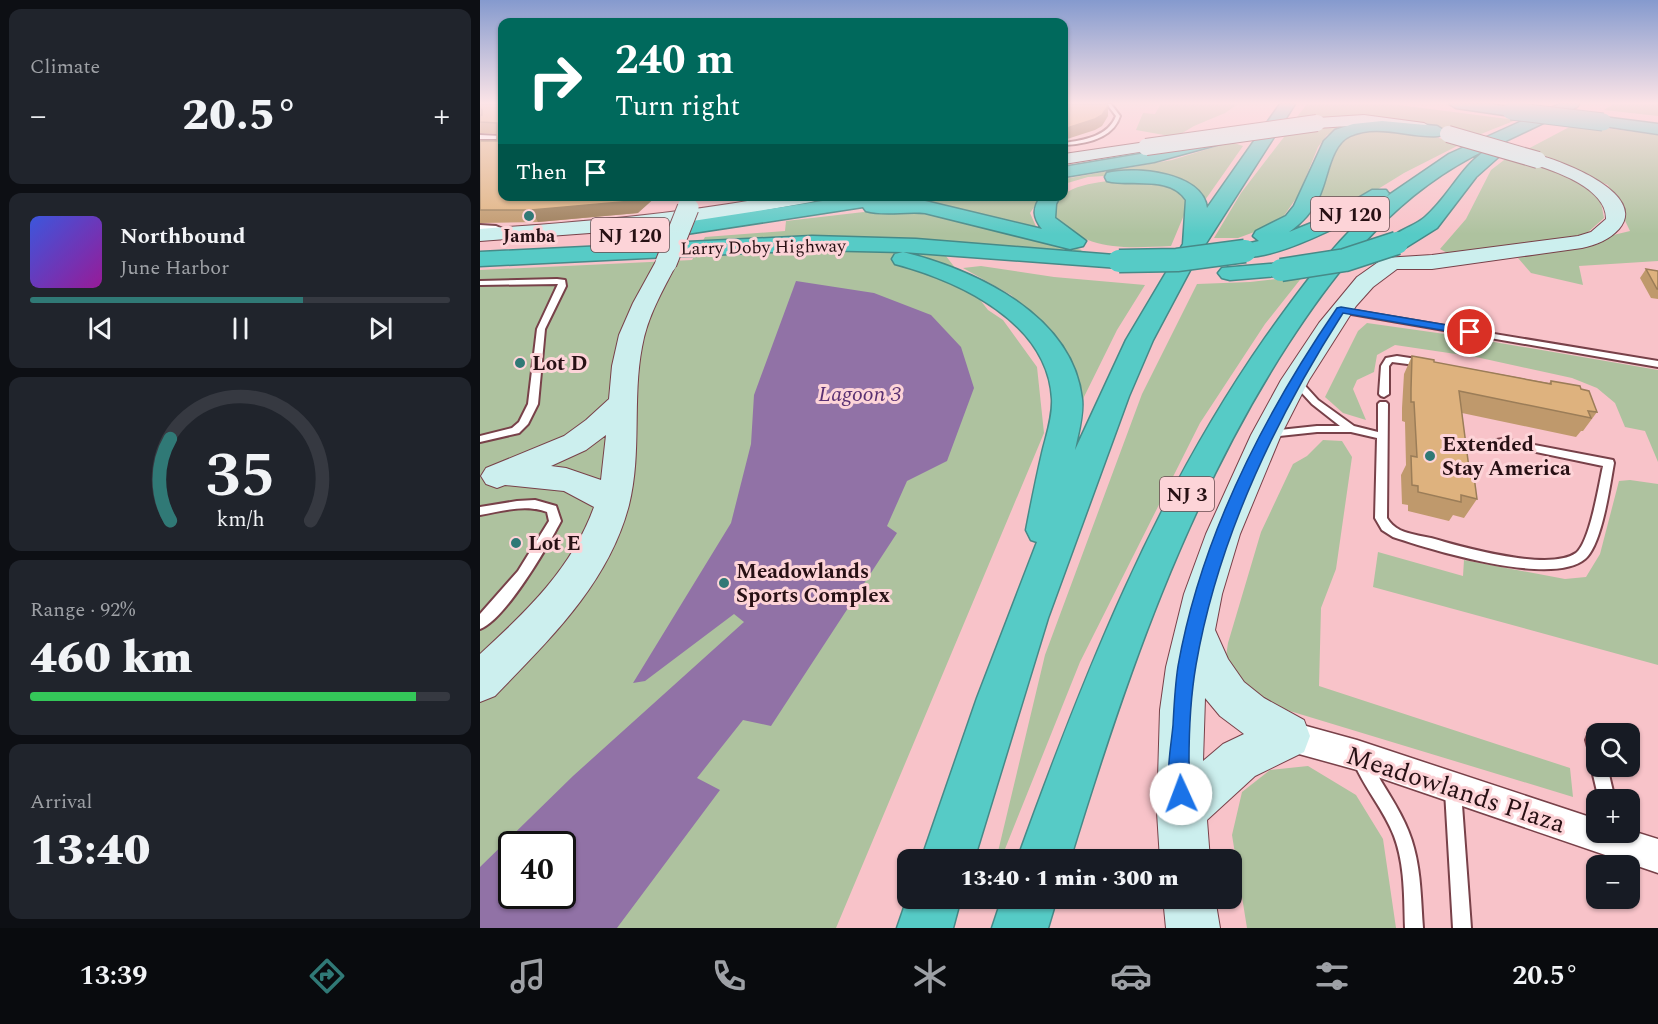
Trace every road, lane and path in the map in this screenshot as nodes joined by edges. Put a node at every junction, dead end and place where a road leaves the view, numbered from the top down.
1 (1144, 147) edge
2 (1193, 147) edge
3 (1258, 147) edge
4 (1329, 147) edge
5 (1439, 147) edge
6 (1441, 147) edge
7 (1477, 147) edge
8 (1507, 147) edge
9 (1068, 158) edge
10 (1068, 171) edge
11 (1068, 186) edge
12 (742, 201) edge
13 (756, 201) edge
14 (865, 201) edge
15 (1048, 201) edge
16 (686, 205) edge
17 (780, 214) junction
18 (480, 227) edge
19 (512, 234) junction
20 (480, 235) edge
21 (831, 244) junction
22 (1192, 244) junction
23 (1082, 245) junction
24 (480, 246) edge
25 (1246, 246) junction
26 (1394, 253) junction
27 (480, 259) edge
28 (1118, 261) junction
29 (480, 283) edge
30 (1341, 310) junction
31 (1429, 364) edge
32 (1658, 364) edge
33 (1295, 380) junction
34 (623, 401) junction
35 (1351, 429) junction
36 (1266, 435) junction
37 (1382, 436) junction
38 (480, 440) edge
39 (1494, 443) dead end
40 (620, 451) junction
41 (489, 477) edge
42 (613, 503) junction
43 (480, 511) edge
44 (1027, 619) junction
45 (480, 623) edge
46 (1195, 629) junction
47 (480, 682) edge
48 (1288, 736) junction
49 (1357, 755) junction
50 (1453, 787) junction
51 (1181, 812) junction
52 (1586, 828) edge
53 (1629, 843) edge
54 (950, 849) edge
55 (1047, 849) edge
56 (1184, 849) edge
57 (1658, 856) edge
58 (931, 909) edge
59 (1026, 909) edge
60 (1190, 909) edge
61 (925, 928) edge
62 (1020, 928) edge
63 (1193, 928) edge
64 (1414, 928) edge
65 (1462, 928) edge

1 - 9 street, bridge
2 - 10 highway
3 - 22 highway
4 - 25 highway
5 - 25 highway, NJ 120
6 - 55 highway, NJ 3
7 - 26 street, bridge
8 - 26 highway
11 - 22 highway
12 - 16 street
13 - 16 highway
14 - 17 highway, Larry Doby Highway / NJ 120
15 - 23 highway
16 - 19 street
16 - 34 street
17 - 23 highway
17 - 24 highway, Larry Doby Highway / NJ 120
18 - 19 lane
19 - 20 street
21 - 27 highway, Larry Doby Highway / NJ 120
21 - 28 highway, Larry Doby Highway / NJ 120
21 - 44 highway
22 - 44 highway
23 - 28 highway
25 - 28 highway, NJ 120, bridge
26 - 28 highway, bridge
26 - 30 street
29 - 38 lane
30 - 32 lane
30 - 33 street
31 - 37 lane
33 - 35 lane
33 - 36 street
34 - 40 street
34 - 41 street
35 - 36 lane
35 - 37 lane
36 - 46 street
37 - 39 lane
40 - 41 street
40 - 42 street
41 - 42 street
42 - 47 street
43 - 45 lane
44 - 54 highway
46 - 48 street
46 - 51 street
48 - 49 street, Meadowlands Plaza
48 - 51 street
49 - 50 street, Meadowlands Plaza
49 - 64 lane
50 - 52 street, Meadowlands Plaza
50 - 65 lane
51 - 56 street
53 - 57 street, Meadowlands Plaza
58 - 61 highway
59 - 62 highway
60 - 63 street

